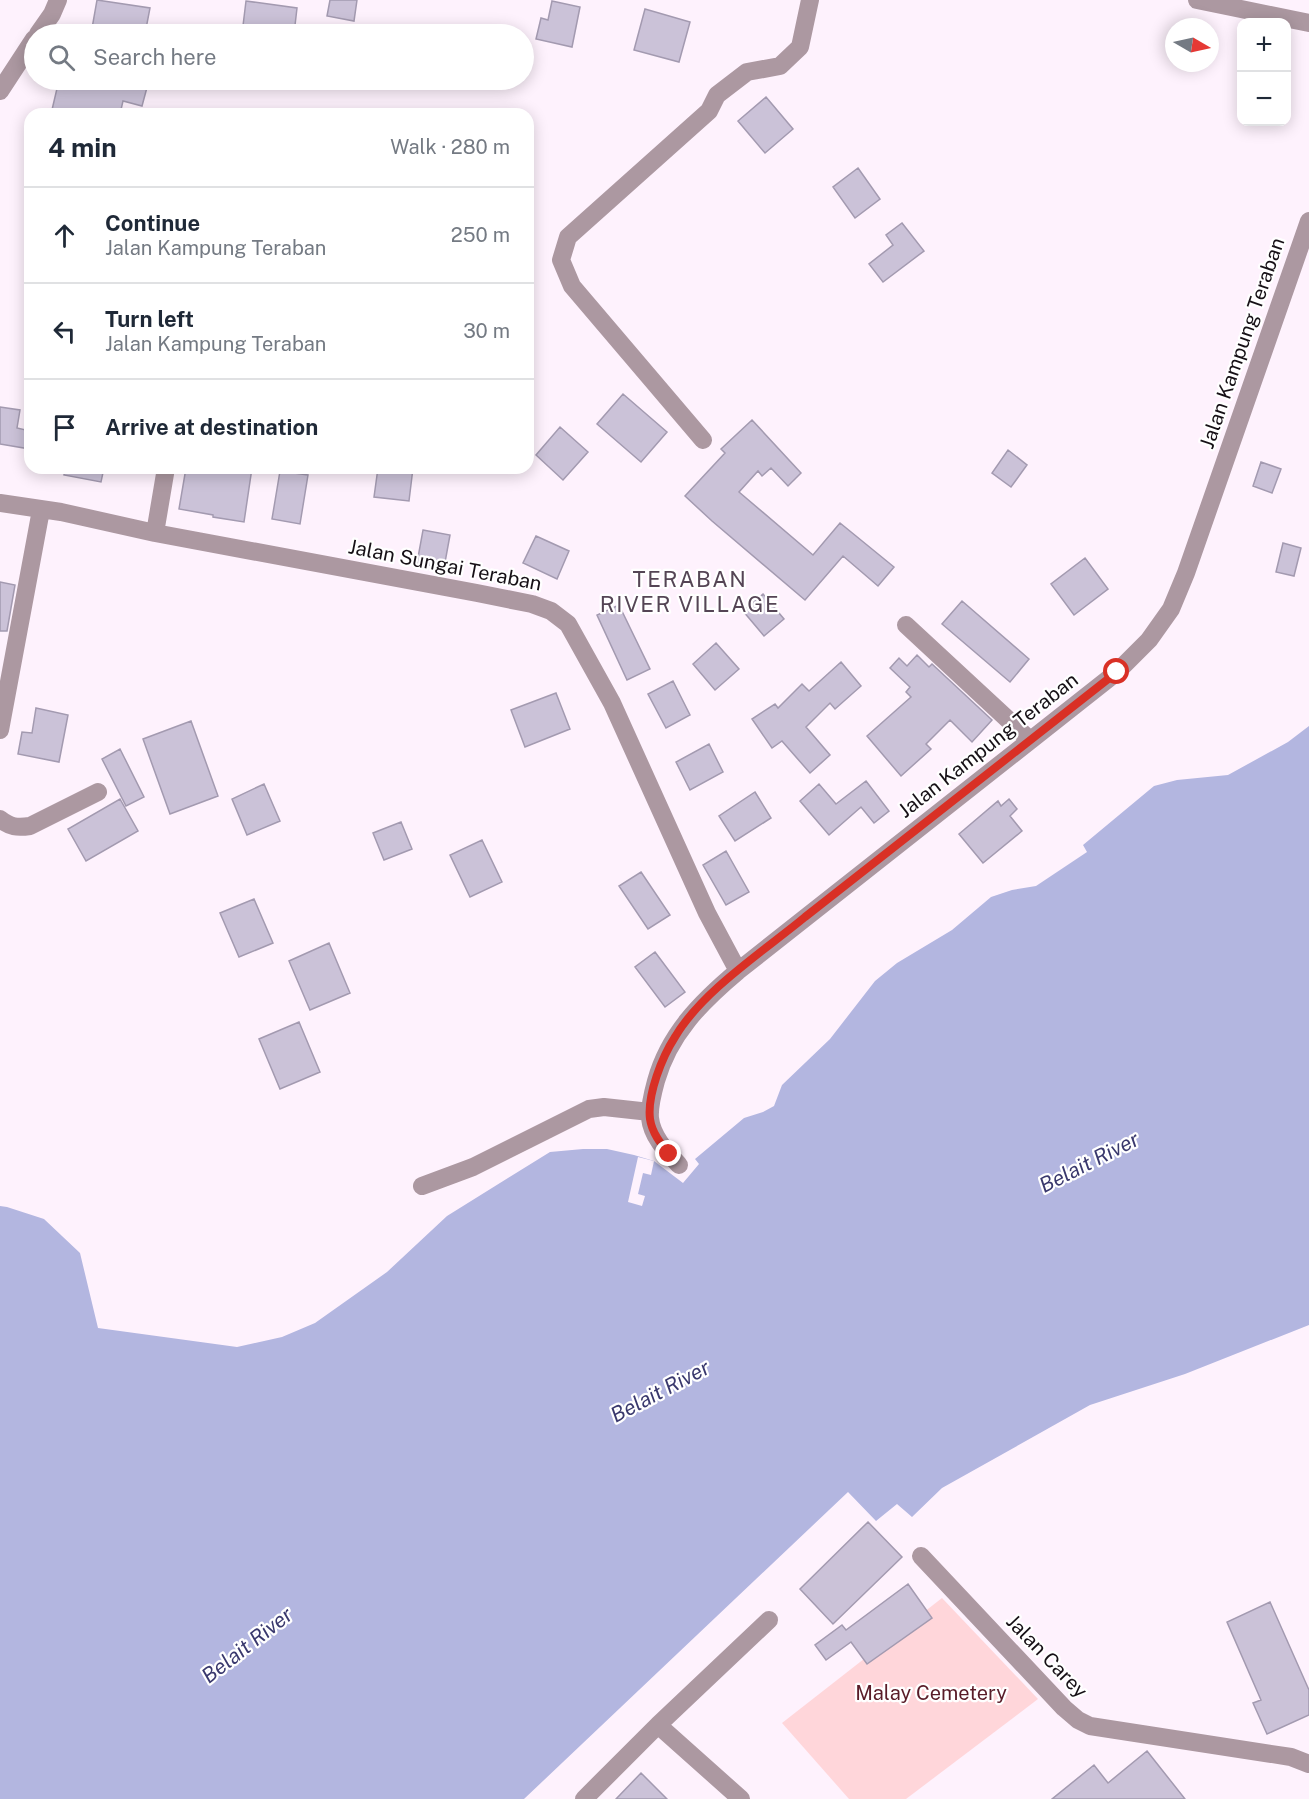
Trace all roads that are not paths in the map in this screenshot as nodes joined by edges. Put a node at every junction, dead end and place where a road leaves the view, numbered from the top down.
1 (58, 0) edge
2 (810, 0) edge
3 (1197, 0) edge
4 (1309, 23) edge
5 (45, 24) edge
6 (24, 54) edge
7 (0, 91) edge
8 (1309, 221) edge
9 (703, 440) dead end
10 (165, 474) edge
11 (0, 502) edge
12 (41, 510) junction
13 (155, 533) junction
14 (906, 625) dead end
15 (0, 730) edge
16 (1030, 740) junction
17 (98, 792) dead end
18 (0, 819) edge
19 (738, 971) junction
20 (650, 1112) junction
21 (679, 1165) dead end
22 (422, 1186) dead end
23 (921, 1556) dead end
24 (769, 1620) dead end
25 (658, 1725) junction
26 (1309, 1764) edge
27 (584, 1799) edge
28 (741, 1799) edge

1 - 5 street
2 - 9 street
3 - 4 street
6 - 7 street
8 - 16 street, Jalan Kampung Teraban
10 - 13 street
11 - 12 street, Jalan Sungai Teraban
12 - 13 street, Jalan Sungai Teraban
12 - 15 street
13 - 19 street, Jalan Sungai Teraban
14 - 16 street
16 - 19 street, Jalan Kampung Teraban
17 - 18 street
19 - 20 street, Jalan Kampung Teraban
20 - 21 street, Jalan Kampung Teraban
20 - 22 street
23 - 26 street, Jalan Carey
24 - 25 street
25 - 27 street
25 - 28 street

